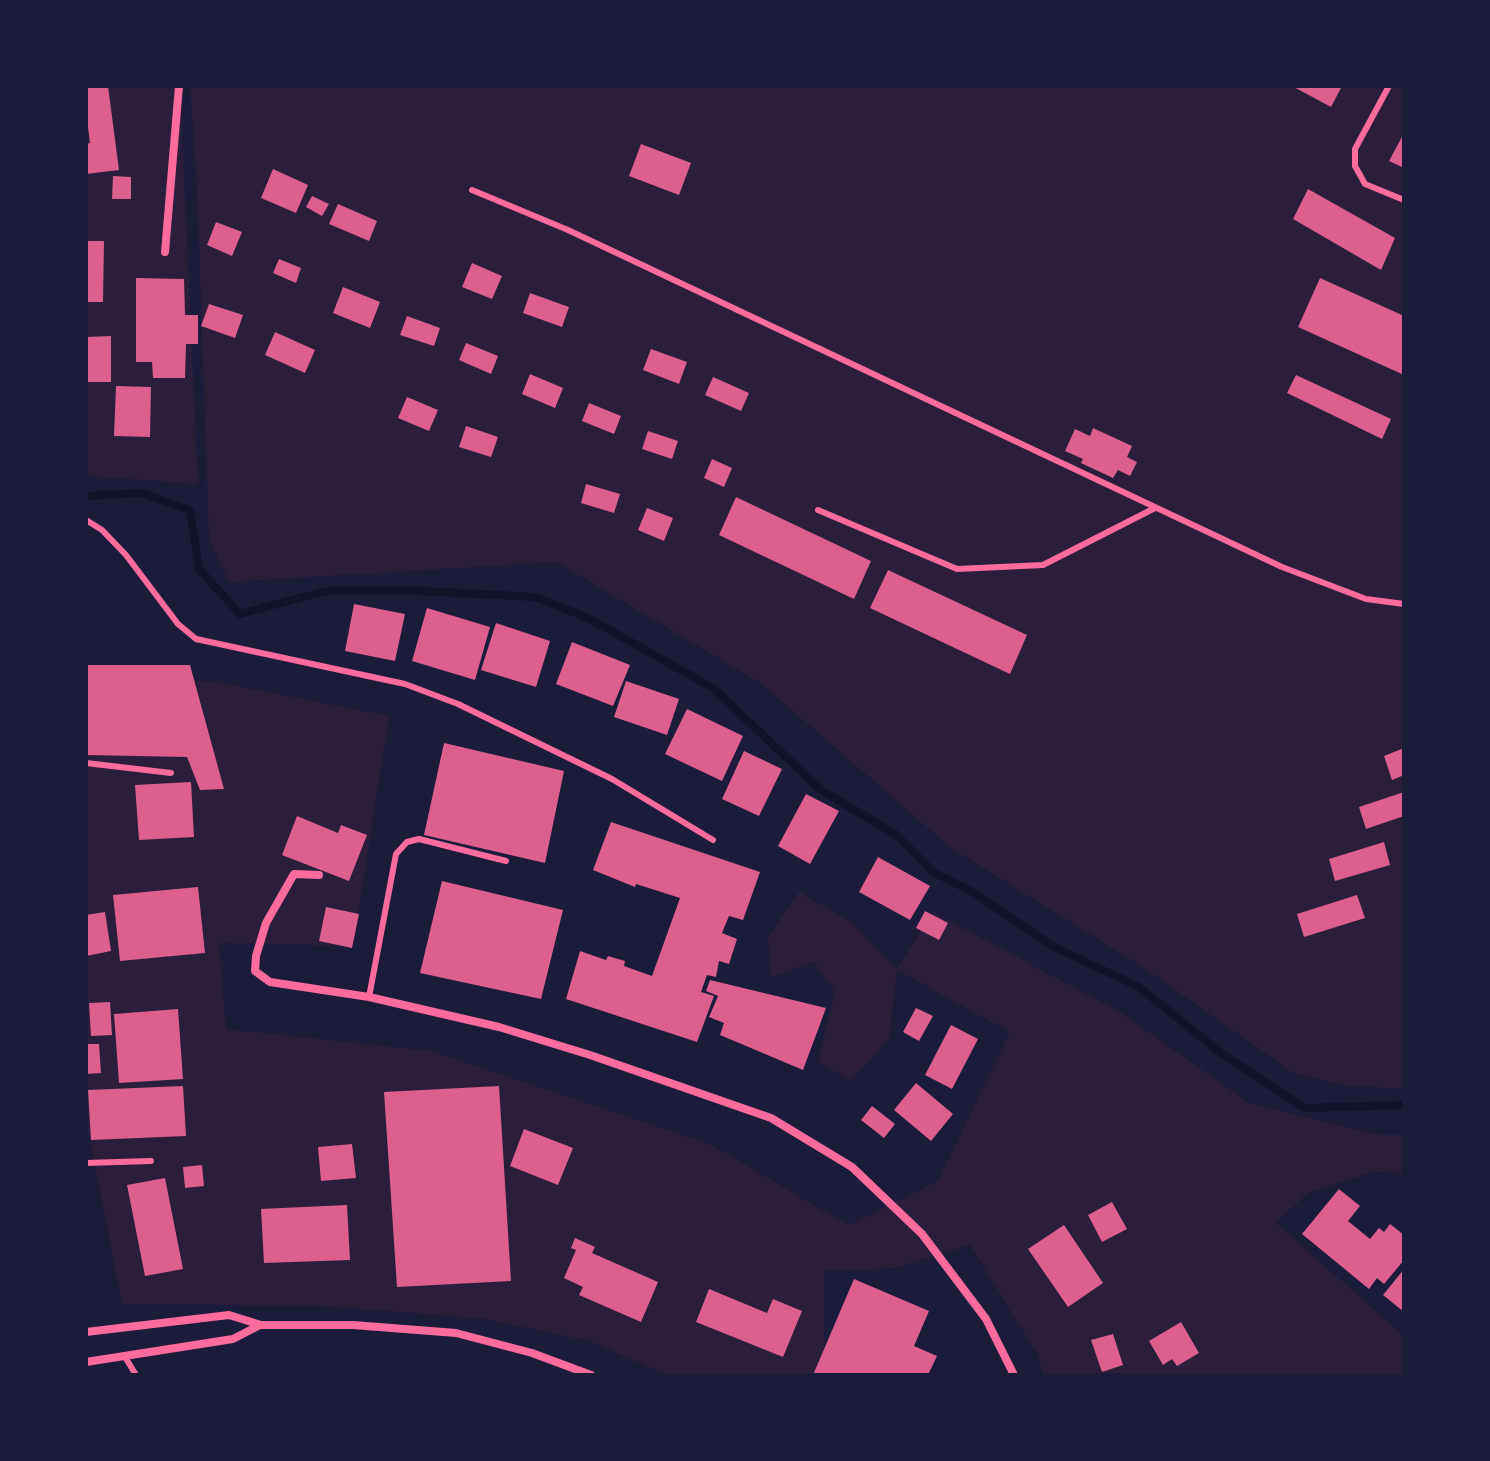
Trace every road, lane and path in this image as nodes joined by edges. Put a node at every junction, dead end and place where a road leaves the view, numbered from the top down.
1 (179, 86) edge
2 (1389, 86) edge
3 (472, 190) dead end
4 (1404, 200) edge
5 (165, 252) dead end
6 (1155, 508) junction
7 (818, 510) dead end
8 (86, 520) edge
9 (1404, 604) edge
10 (86, 763) edge
11 (171, 773) dead end
12 (713, 840) dead end
13 (506, 861) dead end
14 (319, 875) dead end
15 (369, 997) junction
16 (151, 1161) dead end
17 (86, 1163) edge
18 (261, 1325) junction
19 (86, 1332) edge
20 (125, 1357) junction
21 (86, 1362) edge
22 (136, 1375) edge
23 (591, 1375) edge
24 (1014, 1375) edge

1 - 5 street
2 - 4 lane
3 - 6 lane
6 - 7 lane
6 - 9 lane
8 - 12 lane
10 - 11 lane
13 - 15 lane
14 - 15 street
15 - 24 street
16 - 17 lane
18 - 19 street
18 - 20 street
18 - 23 street
20 - 21 street
20 - 22 lane

